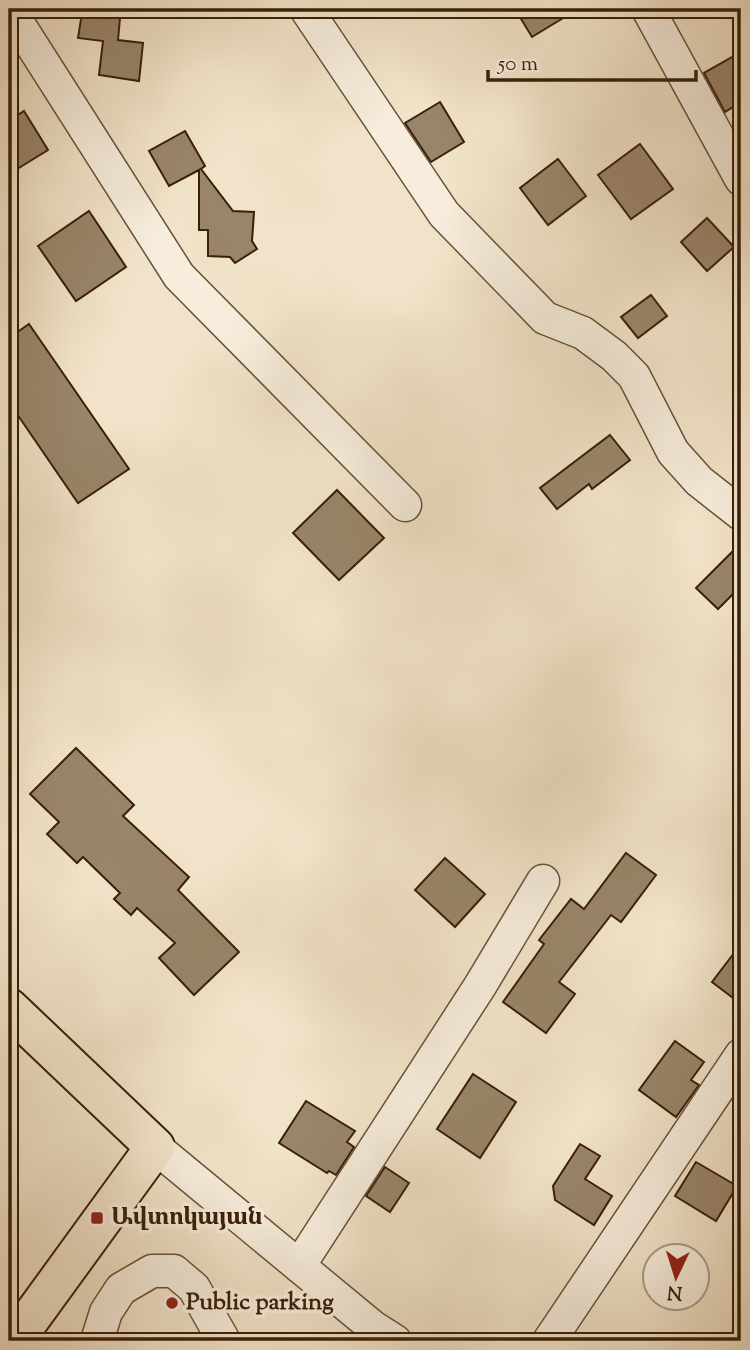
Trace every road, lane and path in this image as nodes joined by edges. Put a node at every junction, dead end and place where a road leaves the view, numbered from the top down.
1 (9, 9) edge
2 (306, 9) edge
3 (648, 9) edge
4 (741, 180) edge
5 (405, 505) dead end
6 (741, 514) edge
7 (543, 881) dead end
8 (9, 1008) edge
9 (741, 1055) edge
10 (155, 1146) junction
11 (299, 1266) junction
12 (103, 1339) edge
13 (14, 1341) edge
14 (224, 1341) edge
15 (395, 1341) edge
16 (549, 1341) edge

1 - 5 street
2 - 6 street
3 - 4 street
7 - 11 street
8 - 10 main road
9 - 16 street
10 - 11 street
10 - 13 main road
11 - 15 street
12 - 14 street

